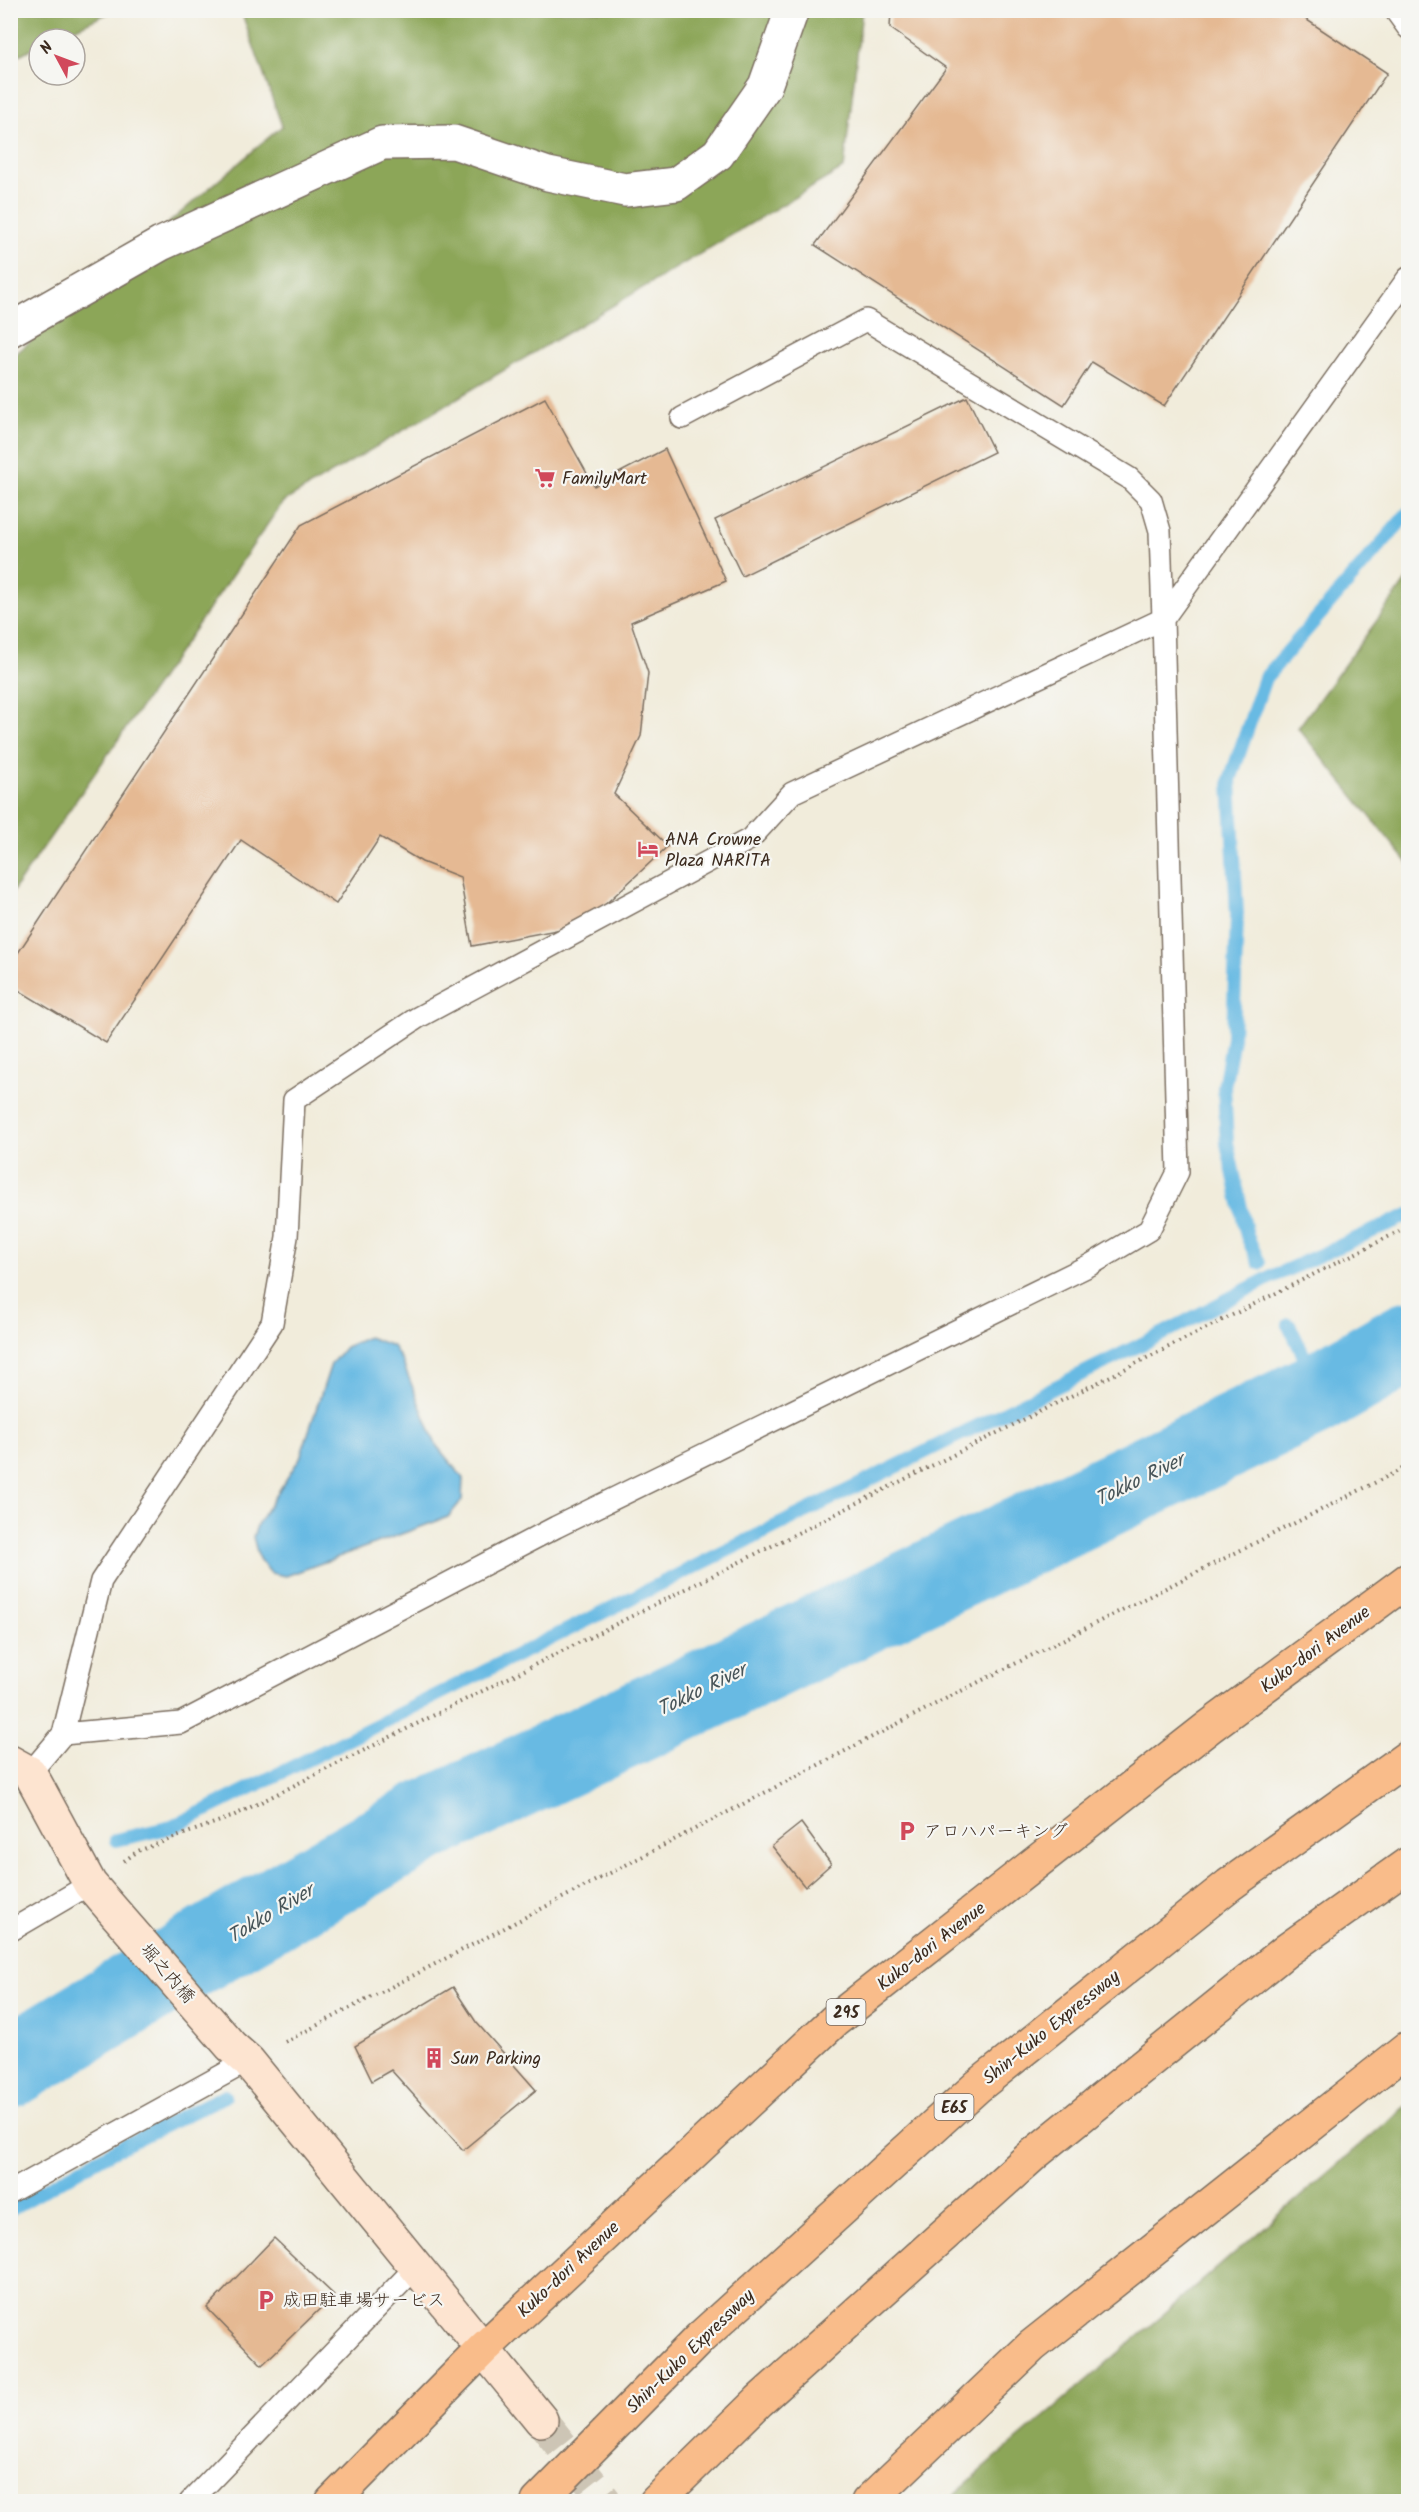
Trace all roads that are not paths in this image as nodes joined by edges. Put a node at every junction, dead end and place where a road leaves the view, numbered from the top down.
1 (792, 10) edge
2 (1395, 10) edge
3 (1408, 28) edge
4 (1408, 278) edge
5 (10, 330) edge
6 (682, 418) dead end
7 (1163, 619) junction
8 (1408, 1580) edge
9 (63, 1734) junction
10 (1408, 1757) edge
11 (20, 1768) edge
12 (1408, 1864) edge
13 (98, 1892) junction
14 (10, 1931) edge
15 (1408, 2048) edge
16 (240, 2054) junction
17 (10, 2192) edge
18 (416, 2268) junction
19 (483, 2349) junction
20 (541, 2420) tunnel mouth
21 (190, 2502) edge
22 (332, 2502) edge
23 (538, 2502) edge
24 (656, 2502) edge
25 (868, 2502) edge

1 - 5 street
2 - 3 lane
4 - 7 lane
6 - 7 lane
7 - 9 lane
7 - 9 lane
8 - 19 highway, Kuko-dori Avenue / 295
9 - 11 lane
10 - 23 highway, Shin-Kuko Expressway / E65
11 - 13 street, 堀之内橋
12 - 24 highway
13 - 14 lane
13 - 16 street, 堀之内橋
15 - 25 highway
16 - 17 lane
16 - 18 street, 堀之内橋
18 - 19 street, 堀之内橋
18 - 21 lane
19 - 20 street, 堀之内橋
19 - 22 highway, Kuko-dori Avenue / 295

